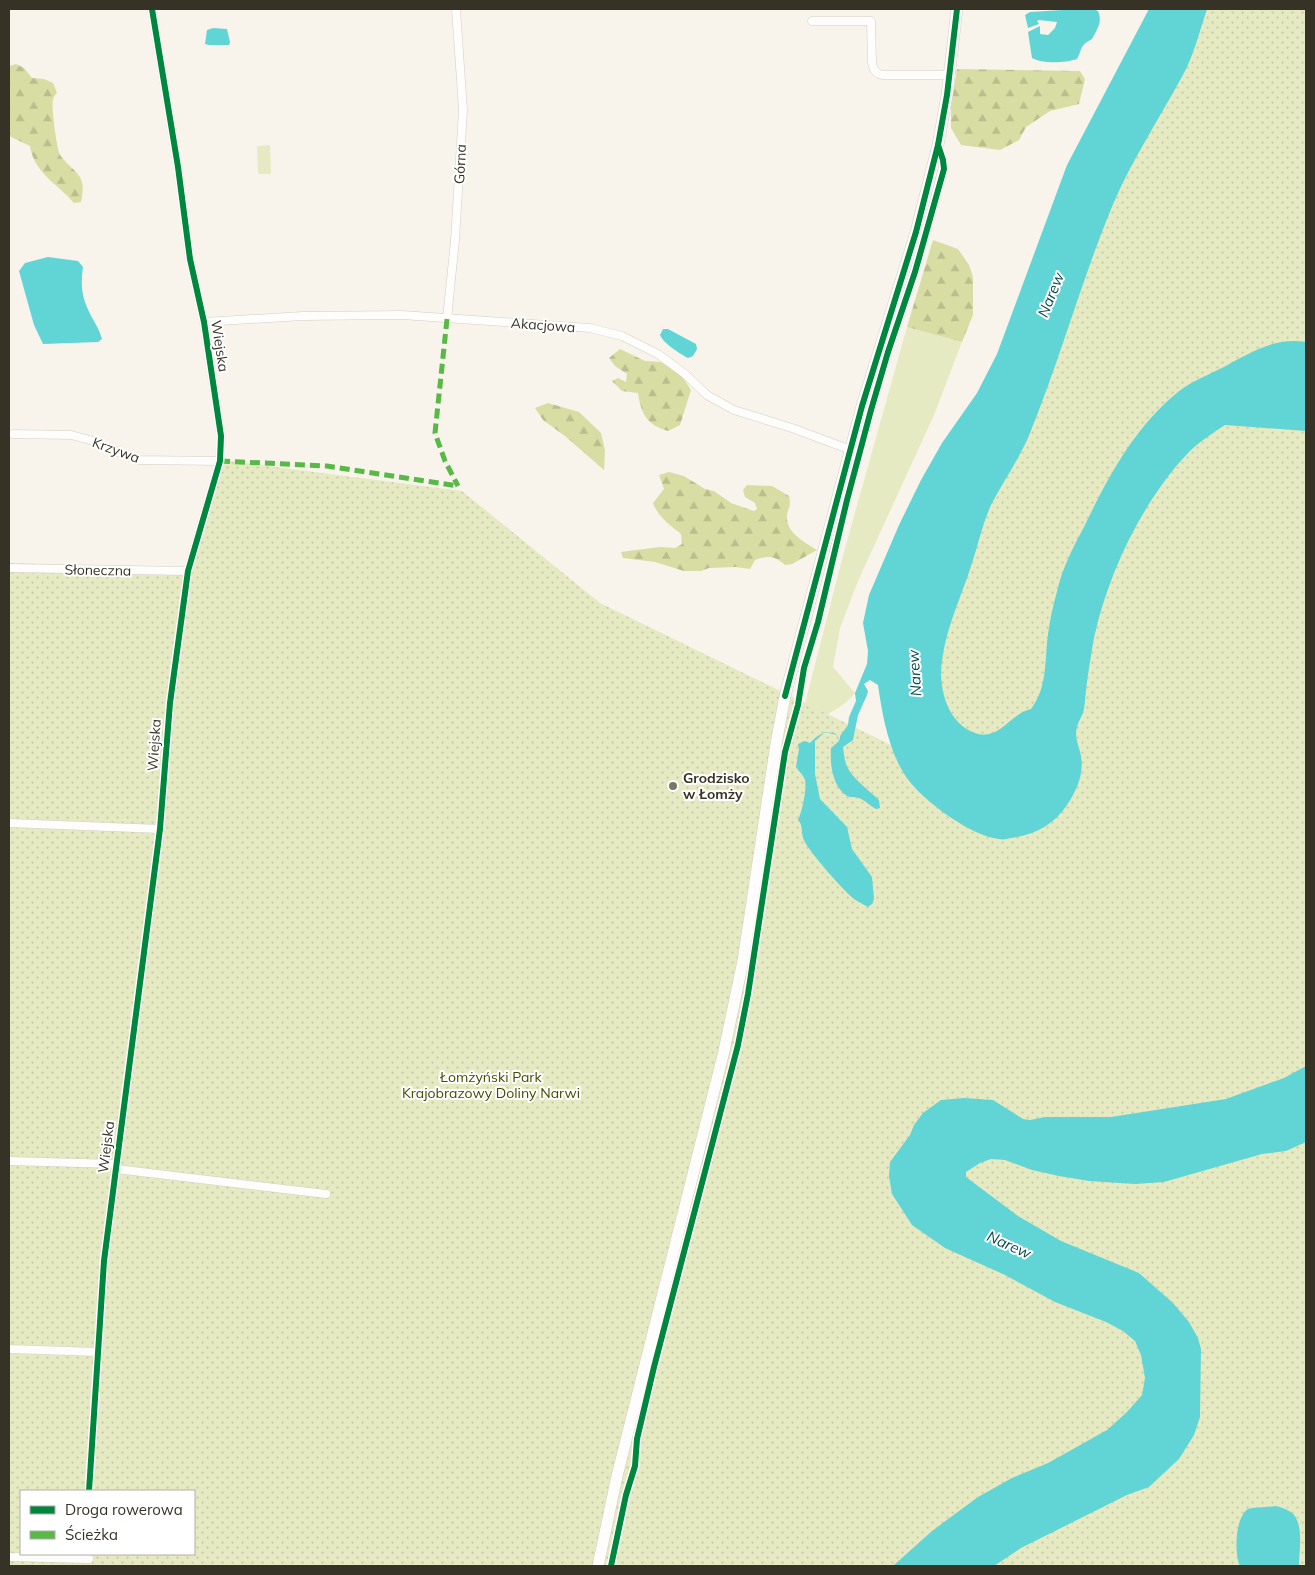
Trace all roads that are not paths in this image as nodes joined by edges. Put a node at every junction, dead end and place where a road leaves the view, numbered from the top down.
1 (152, 9) edge
2 (456, 9) edge
3 (957, 9) edge
4 (812, 20) dead end
5 (949, 75) junction
6 (447, 319) junction
7 (204, 322) junction
8 (13, 434) dead end
9 (851, 450) junction
10 (220, 461) junction
11 (9, 568) edge
12 (188, 571) junction
13 (9, 823) edge
14 (160, 829) junction
15 (9, 1161) edge
16 (116, 1167) junction
17 (326, 1194) dead end
18 (9, 1349) edge
19 (98, 1352) junction
20 (89, 1490) edge
21 (9, 1557) edge
22 (89, 1560) edge
23 (598, 1566) edge

1 - 7 street, Wiejska
2 - 6 street, Górna
3 - 5 street
4 - 5 street
5 - 9 street
6 - 7 street, Akacjowa
6 - 9 street, Akacjowa
7 - 10 street, Wiejska
8 - 10 street, Krzywa
9 - 23 street
10 - 12 street, Wiejska
11 - 12 street, Słoneczna
12 - 14 street, Wiejska
13 - 14 street
14 - 16 street, Wiejska
15 - 16 street
16 - 17 street
16 - 19 street, Wiejska
18 - 19 street
19 - 20 street, Wiejska
21 - 22 street

